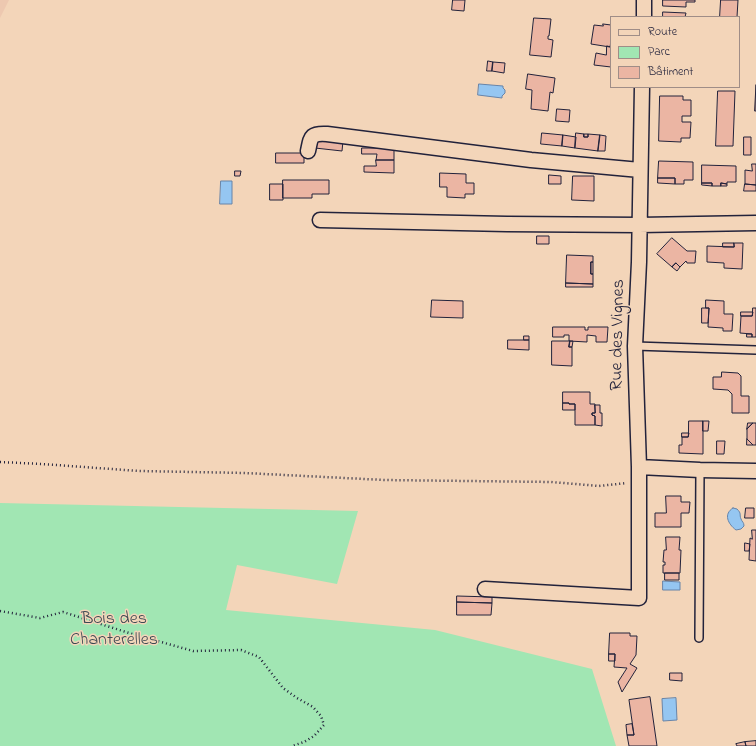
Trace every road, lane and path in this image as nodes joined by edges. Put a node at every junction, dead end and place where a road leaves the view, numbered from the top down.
1 (644, 0) edge
2 (644, 16) edge
3 (642, 88) edge
4 (308, 151) dead end
5 (640, 170) junction
6 (320, 220) dead end
7 (756, 223) edge
8 (639, 225) junction
9 (635, 346) junction
10 (756, 350) edge
11 (0, 462) edge
12 (639, 467) junction
13 (700, 470) junction
14 (756, 471) edge
15 (639, 482) junction
16 (485, 589) dead end
17 (0, 611) edge
18 (699, 638) dead end
19 (292, 746) edge

1 - 2 street
3 - 5 street, Rue des Vignes
4 - 5 street
5 - 8 street, Rue des Vignes
6 - 8 street
7 - 8 street
8 - 9 street, Rue des Vignes
9 - 10 lane
9 - 12 street, Rue des Vignes
11 - 15 path
12 - 13 street
12 - 15 street, Rue des Vignes
13 - 14 street
13 - 18 lane
15 - 16 street, Rue des Vignes
17 - 19 path

